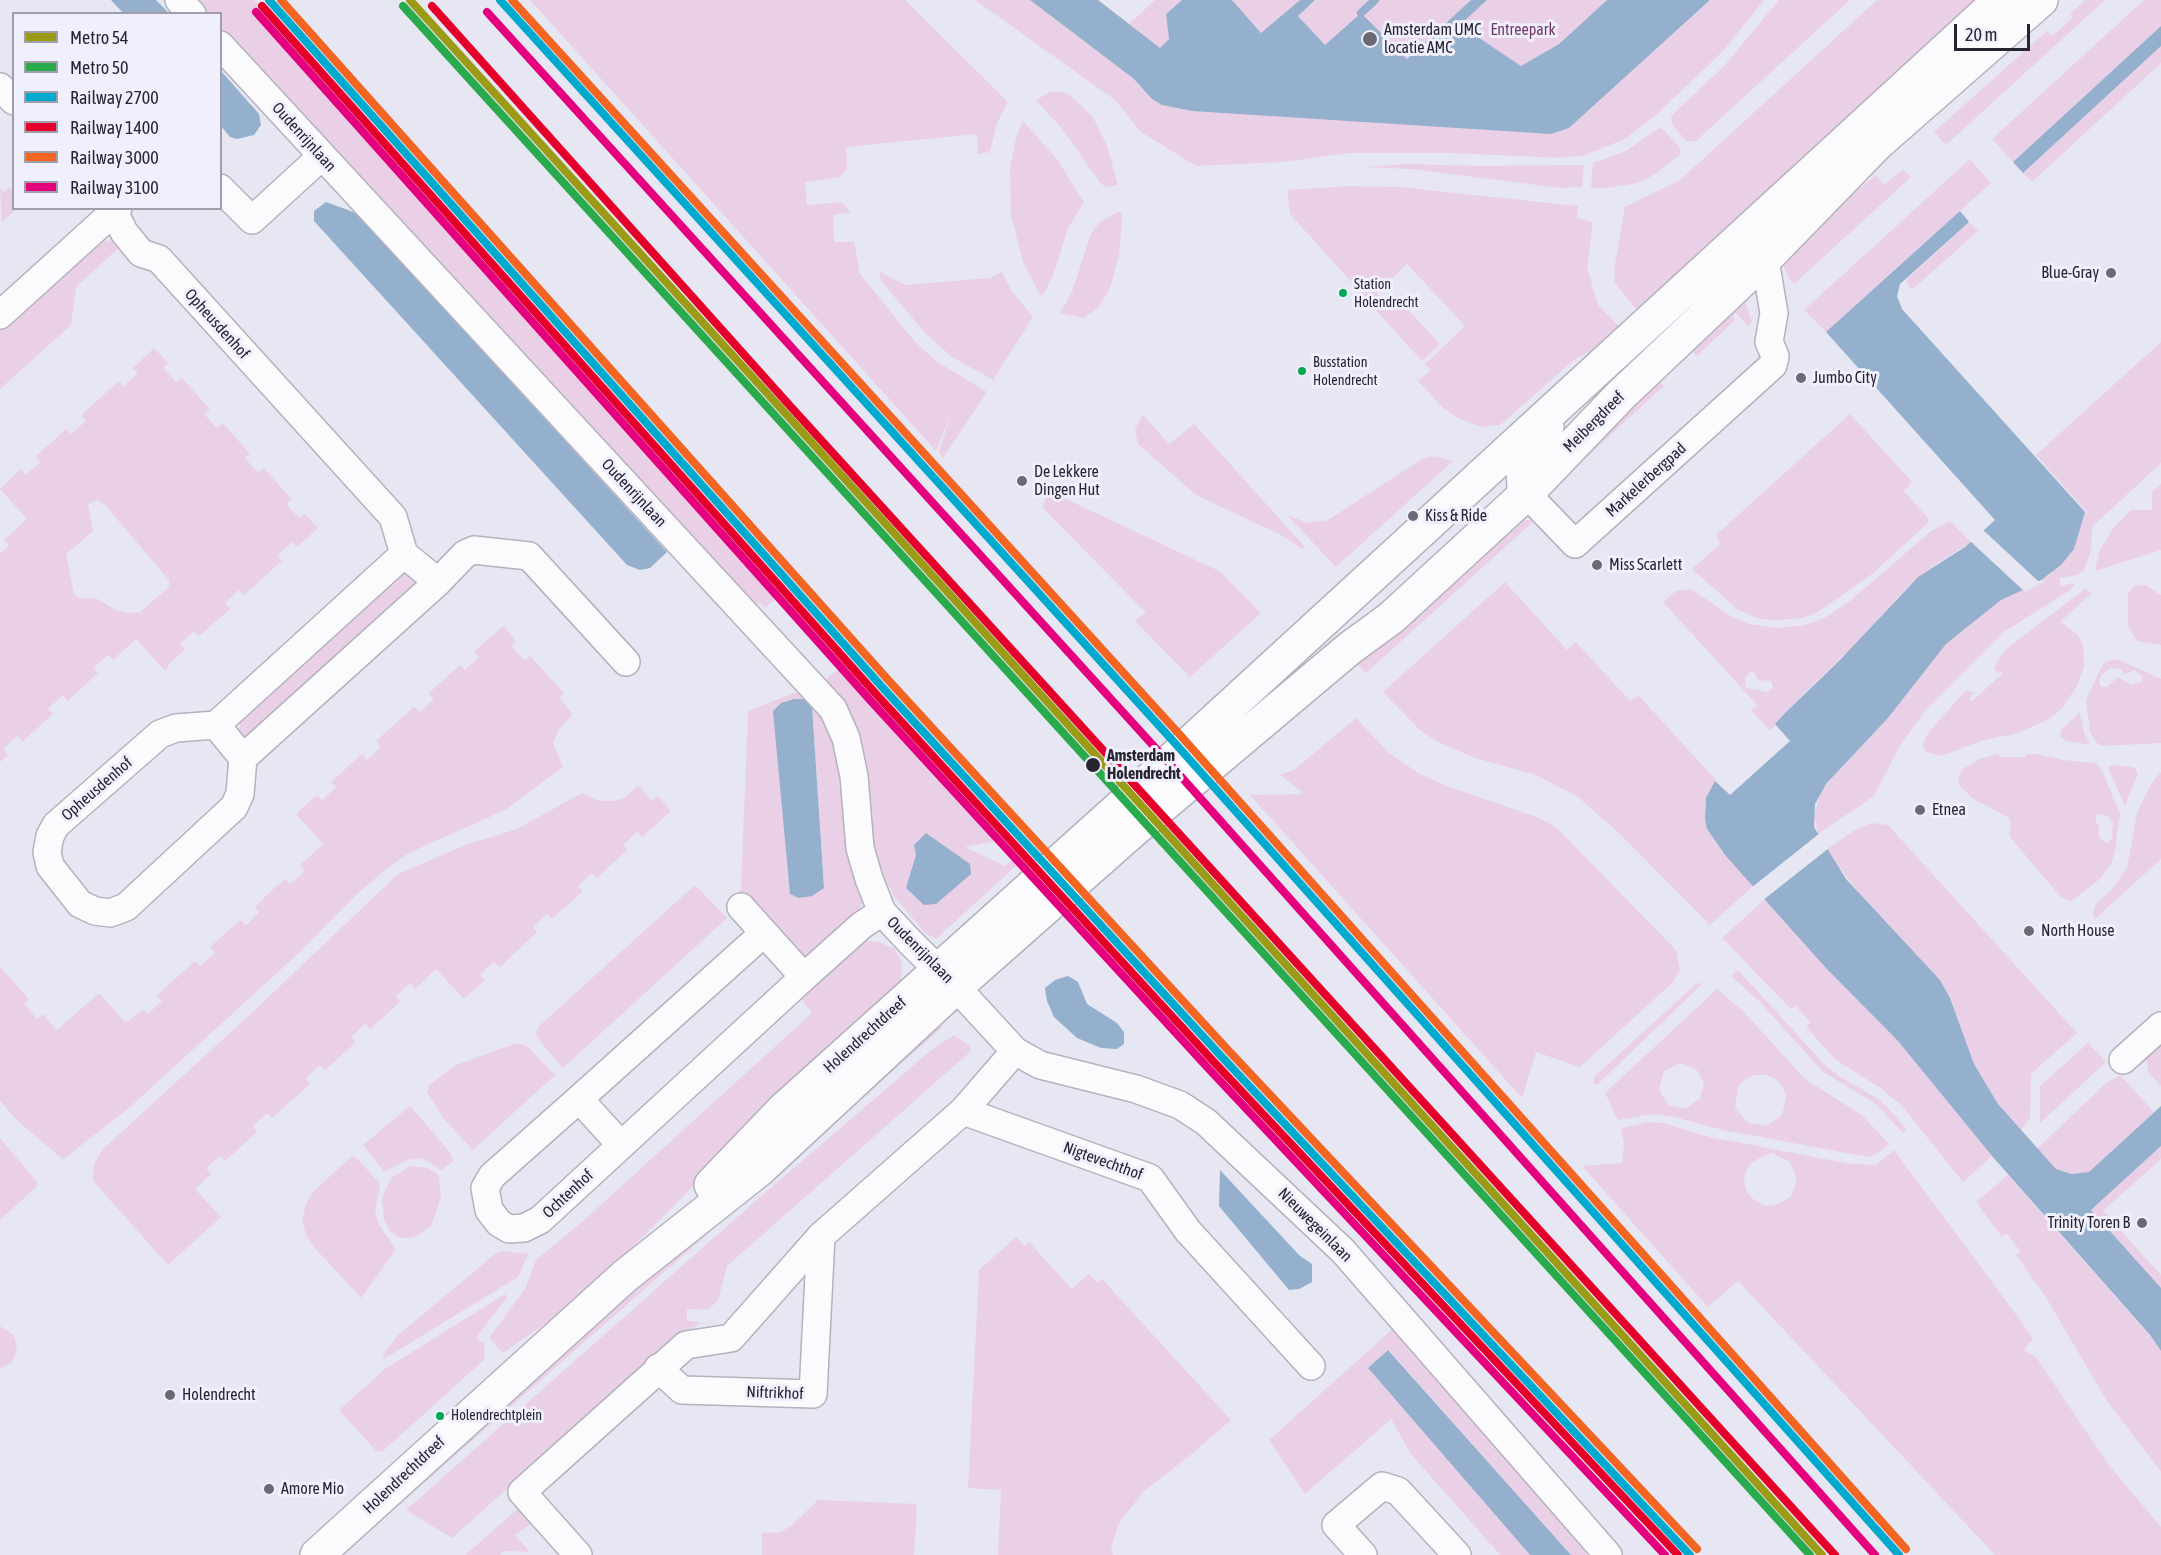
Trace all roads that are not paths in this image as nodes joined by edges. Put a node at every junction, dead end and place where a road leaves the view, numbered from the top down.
1 (179, 0) edge
2 (2000, 0) edge
3 (2041, 0) edge
4 (190, 12) edge
5 (222, 47) edge
6 (0, 87) edge
7 (12, 99) edge
8 (322, 156) junction
9 (222, 190) edge
10 (114, 210) edge
11 (115, 210) edge
12 (1765, 260) junction
13 (0, 315) edge
14 (1568, 398) junction
15 (1527, 494) junction
16 (404, 554) junction
17 (438, 582) junction
18 (626, 662) dead end
19 (216, 725) junction
20 (243, 758) junction
21 (1127, 818) junction
22 (741, 907) dead end
23 (882, 912) junction
24 (764, 933) junction
25 (804, 977) junction
26 (947, 978) junction
27 (2161, 1026) edge
28 (1015, 1051) junction
29 (2123, 1060) dead end
30 (579, 1099) junction
31 (963, 1111) junction
32 (621, 1145) junction
33 (821, 1236) junction
34 (1311, 1366) dead end
35 (658, 1368) junction
36 (317, 1555) edge
37 (578, 1555) edge
38 (1363, 1555) edge
39 (1457, 1555) edge
40 (1608, 1555) edge

1 - 4 street
2 - 14 main road
3 - 12 main road, Meibergdreef
5 - 8 street, Oudenrijnlaan
6 - 7 street
8 - 9 street
8 - 23 street, Oudenrijnlaan
10 - 13 street, Opheusdenhof
11 - 16 street, Opheusdenhof
12 - 15 main road, Meibergdreef
12 - 15 street, Markelerbergpad
14 - 15 street
14 - 21 main road
15 - 21 main road, Meibergdreef
16 - 17 street
16 - 19 street
17 - 18 street
17 - 20 street
19 - 20 street
19 - 20 street, Opheusdenhof
21 - 26 main road, Holendrechtdreef
22 - 24 street
23 - 25 street, Ochtenhof
23 - 26 street, Oudenrijnlaan
24 - 25 street
24 - 30 street, Ochtenhof
25 - 32 street, Ochtenhof
26 - 28 street, Nieuwegeinlaan
26 - 36 main road, Holendrechtdreef
27 - 29 street
28 - 31 street
28 - 40 street, Nieuwegeinlaan
30 - 32 street
30 - 32 street, Ochtenhof
31 - 33 street
31 - 34 street, Nigtevechthof
33 - 35 street
33 - 35 street, Niftrikhof
35 - 37 street
38 - 39 street

